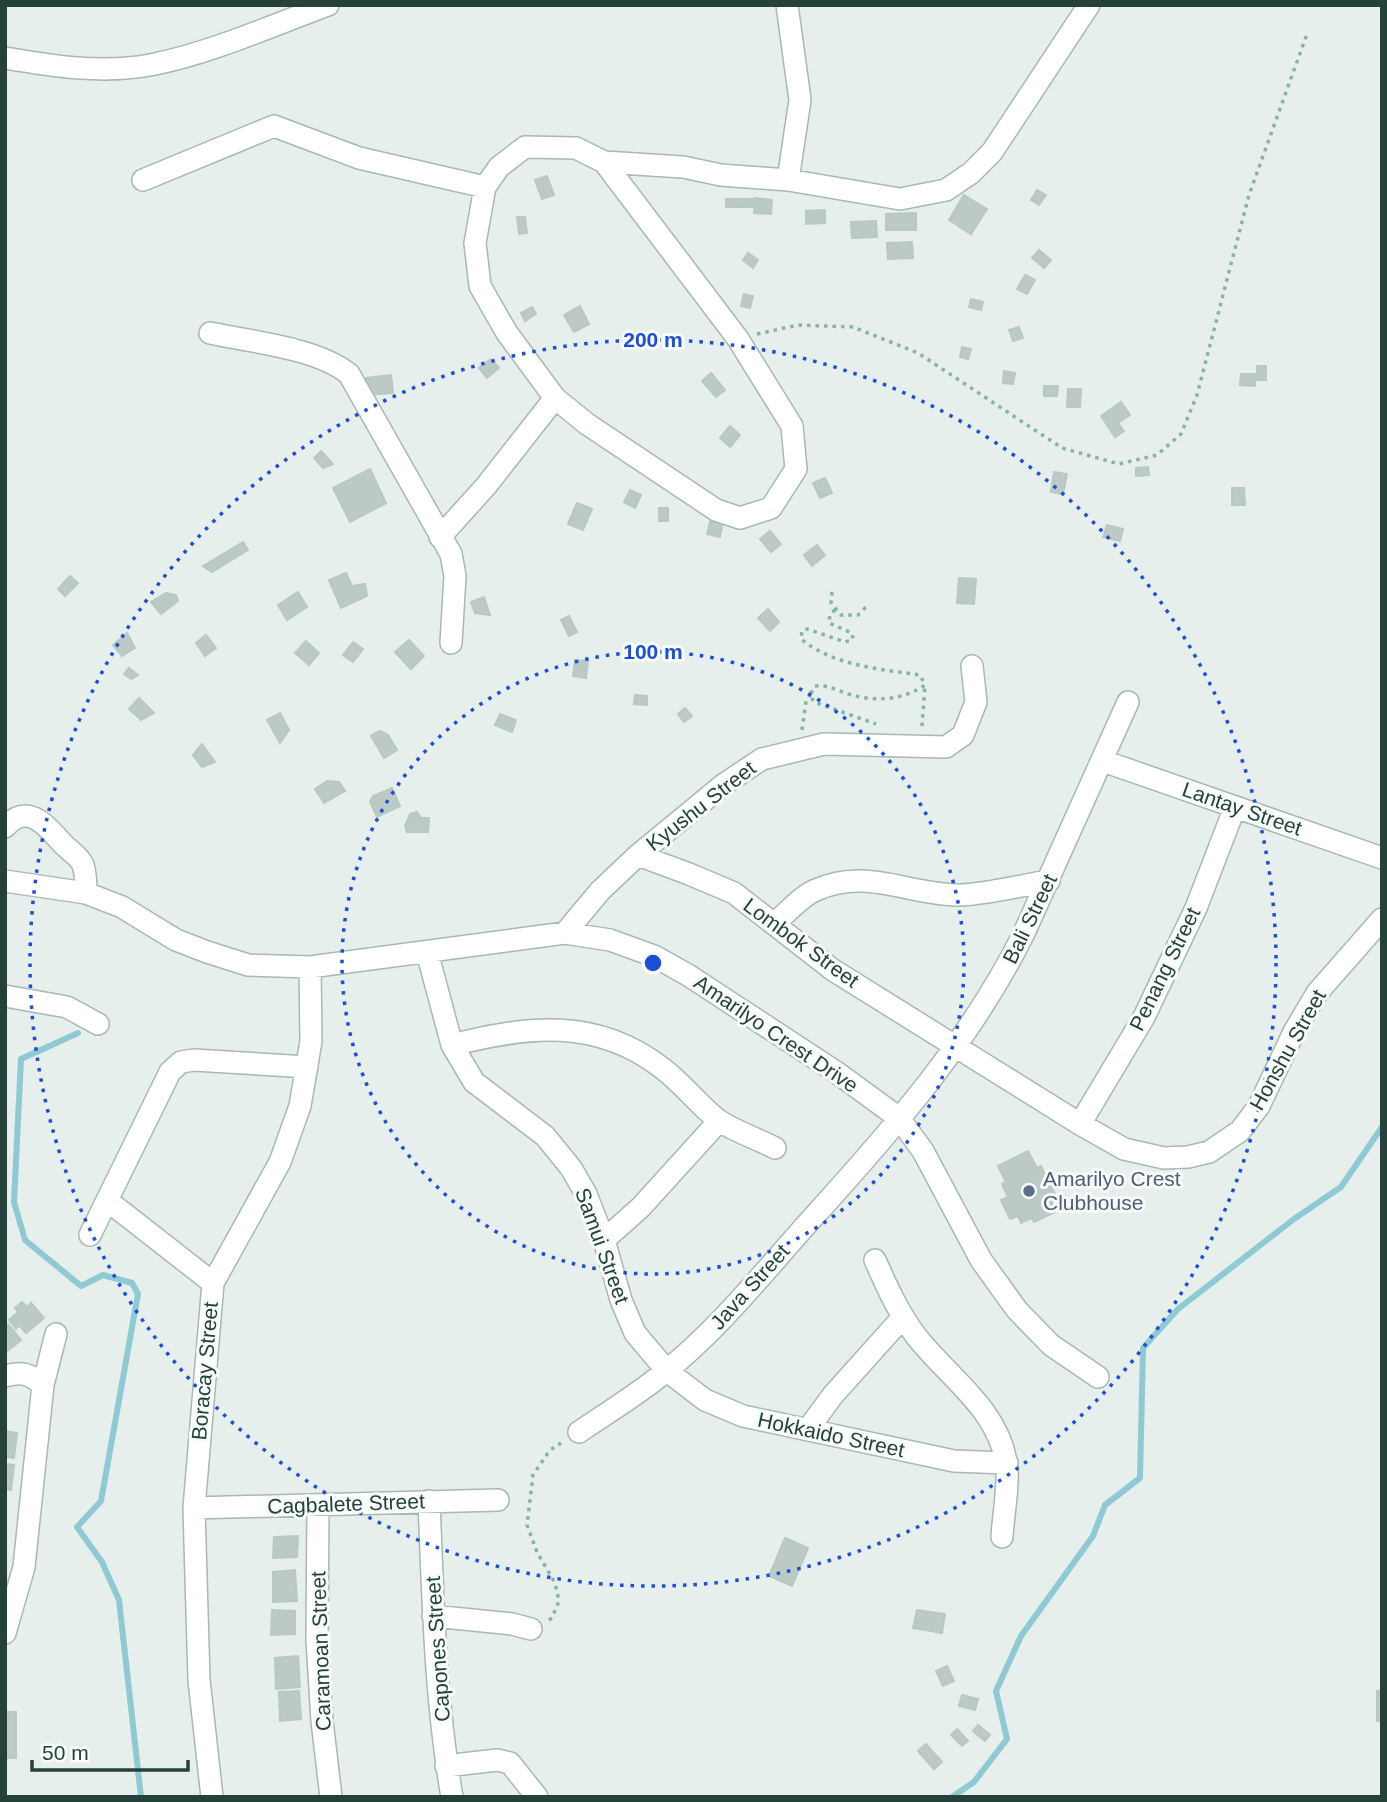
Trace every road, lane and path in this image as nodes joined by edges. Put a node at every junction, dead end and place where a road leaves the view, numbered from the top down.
1 (328, 5) edge
2 (787, 5) edge
3 (1089, 5) edge
4 (1307, 34) dead end
5 (5, 58) edge
6 (604, 162) junction
7 (143, 180) dead end
8 (788, 180) junction
9 (485, 187) junction
10 (211, 333) dead end
11 (738, 339) junction
12 (555, 398) junction
13 (440, 537) junction
14 (832, 593) dead end
15 (867, 606) dead end
16 (835, 610) junction
17 (451, 643) dead end
18 (972, 666) dead end
19 (925, 685) junction
20 (810, 695) junction
21 (1128, 702) dead end
22 (910, 746) junction
23 (800, 750) junction
24 (1103, 761) junction
25 (1235, 807) junction
26 (5, 827) edge
27 (638, 855) junction
28 (1382, 858) edge
29 (5, 881) edge
30 (1049, 881) junction
31 (86, 893) junction
32 (1382, 919) edge
33 (775, 923) junction
34 (565, 933) junction
35 (427, 952) junction
36 (310, 967) junction
37 (5, 996) edge
38 (98, 1024) dead end
39 (452, 1045) junction
40 (957, 1046) junction
41 (307, 1067) junction
42 (898, 1118) junction
43 (719, 1121) junction
44 (1080, 1124) junction
45 (775, 1148) dead end
46 (108, 1201) junction
47 (90, 1235) dead end
48 (604, 1240) junction
49 (875, 1260) dead end
50 (213, 1283) junction
51 (903, 1317) junction
52 (55, 1334) dead end
53 (667, 1371) junction
54 (5, 1376) edge
55 (1098, 1377) dead end
56 (43, 1385) junction
57 (808, 1429) junction
58 (579, 1432) joint
59 (1007, 1463) junction
60 (498, 1500) dead end
61 (429, 1501) junction
62 (318, 1505) junction
63 (194, 1508) junction
64 (1002, 1537) dead end
65 (433, 1616) junction
66 (531, 1629) joint
67 (5, 1633) edge
68 (446, 1766) junction
69 (212, 1797) edge
70 (331, 1797) edge
71 (452, 1797) edge
72 (537, 1797) edge

1 - 5 street
2 - 8 street
3 - 8 street
4 - 11 path
6 - 8 street
6 - 9 street
6 - 11 street
7 - 9 street
9 - 12 street
10 - 13 street
11 - 12 street
12 - 13 street
13 - 17 street
14 - 16 path
15 - 16 path
16 - 19 path
18 - 22 street, Kyushu Street
19 - 20 path
19 - 22 path
20 - 22 path
20 - 23 path
21 - 24 street, Bali Street
22 - 23 street, Kyushu Street
23 - 27 street, Kyushu Street
24 - 25 street, Lantay Street
24 - 30 street, Bali Street
25 - 28 street, Lantay Street
25 - 44 street, Penang Street
26 - 31 street
27 - 33 street, Lombok Street
27 - 34 street, Kyushu Street
29 - 31 street, Amarilyo Crest Drive
30 - 33 street
30 - 40 street, Bali Street
31 - 36 street, Amarilyo Crest Drive
32 - 44 street, Honshu Street
33 - 40 street, Lombok Street
34 - 35 street, Amarilyo Crest Drive
34 - 42 street, Amarilyo Crest Drive
35 - 36 street, Amarilyo Crest Drive
35 - 39 street, Samui Street
36 - 41 street, Boracay Street
37 - 38 street
39 - 43 street
39 - 48 street, Samui Street
40 - 42 street, Bali Street
40 - 44 street, Honshu Street
41 - 46 street
41 - 50 street, Boracay Street
42 - 53 street, Java Street
42 - 55 street, Amarilyo Crest Drive
43 - 45 street
43 - 48 street
46 - 47 street
46 - 50 street
48 - 53 street, Samui Street
49 - 51 street
50 - 63 street, Boracay Street
51 - 57 street
51 - 59 street
52 - 56 street
53 - 57 street, Hokkaido Street
53 - 58 street, Java Street
54 - 56 street
56 - 67 street
57 - 59 street, Hokkaido Street
58 - 66 path
59 - 64 street
60 - 61 street, Cagbalete Street
61 - 62 street, Cagbalete Street
61 - 65 street, Capones Street
62 - 63 street, Cagbalete Street
62 - 70 street, Caramoan Street
63 - 69 street, Boracay Street
65 - 66 street
65 - 68 street, Capones Street
68 - 71 street, Capones Street
68 - 72 street

